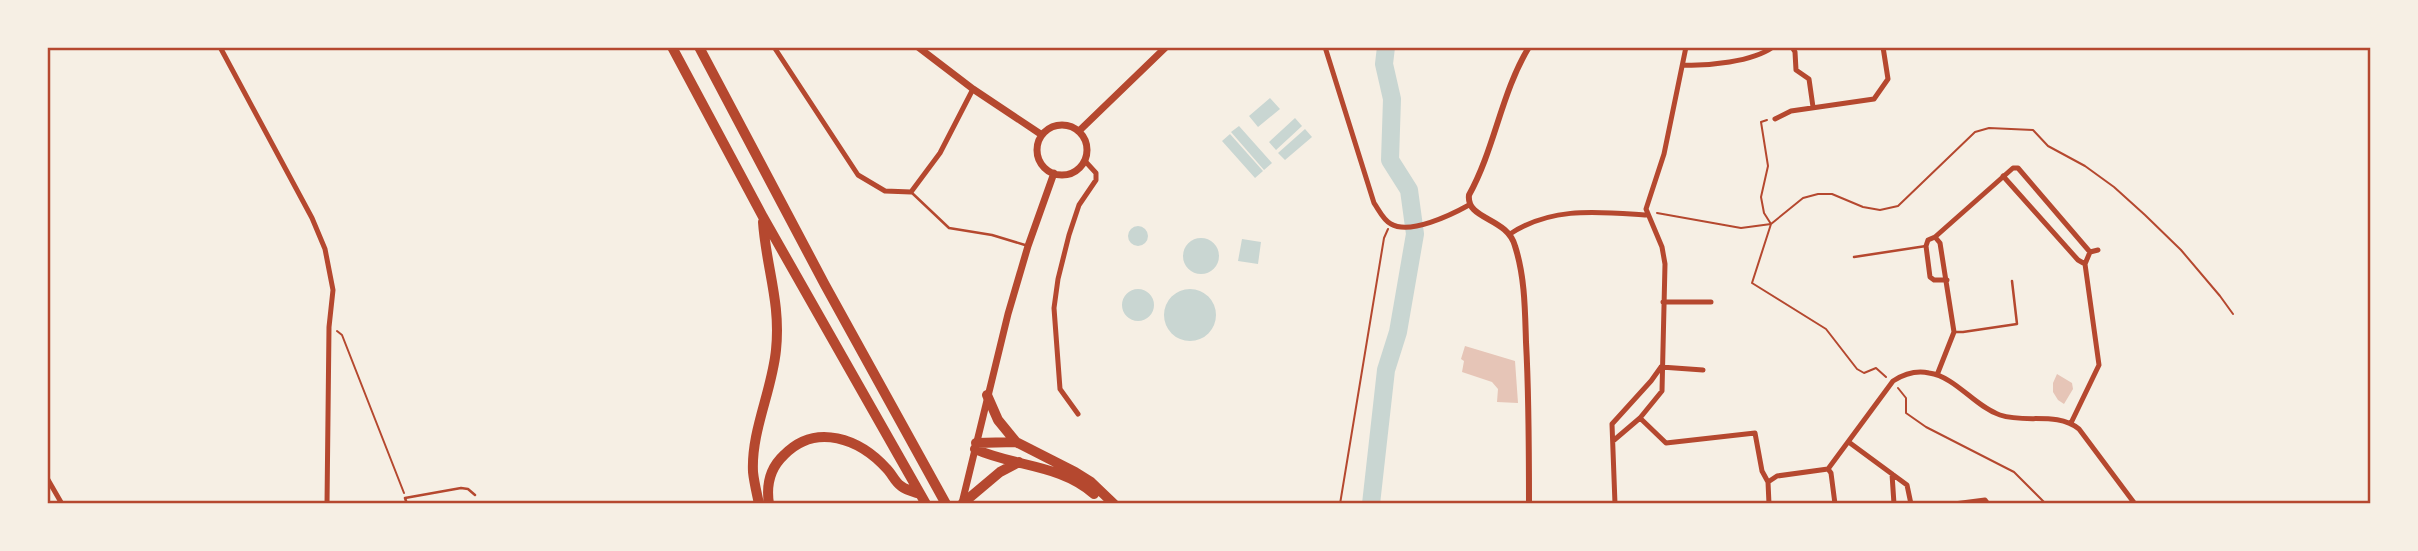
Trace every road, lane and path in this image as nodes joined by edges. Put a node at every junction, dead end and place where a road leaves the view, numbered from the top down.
1 (220, 47) edge
2 (672, 47) edge
3 (699, 47) edge
4 (774, 47) edge
5 (918, 47) edge
6 (1166, 47) edge
7 (1325, 47) edge
8 (1529, 47) edge
9 (1686, 47) edge
10 (1773, 47) edge
11 (1792, 47) edge
12 (1883, 47) edge
13 (1682, 65) junction
14 (972, 89) junction
15 (1813, 107) junction
16 (1775, 119) joint
17 (1079, 131) junction
18 (1042, 135) junction
19 (1085, 161) junction
20 (1054, 173) junction
21 (2003, 177) junction
22 (911, 192) junction
23 (1469, 205) junction
24 (1647, 215) junction
25 (762, 217) junction
26 (1391, 224) junction
27 (1771, 224) junction
28 (1510, 234) junction
29 (1935, 237) junction
30 (1028, 246) junction
31 (1926, 246) junction
32 (2098, 250) dead end
33 (2090, 252) junction
34 (1854, 257) dead end
35 (2085, 264) junction
36 (1947, 280) junction
37 (2012, 281) dead end
38 (1663, 302) junction
39 (1711, 302) dead end
40 (2233, 314) dead end
41 (330, 327) junction
42 (1954, 332) junction
43 (1661, 367) junction
44 (1703, 370) dead end
45 (1937, 375) junction
46 (1893, 381) junction
47 (987, 395) junction
48 (1078, 414) dead end
49 (1640, 418) junction
50 (2071, 423) junction
51 (1613, 441) junction
52 (1016, 442) junction
53 (1850, 443) junction
54 (976, 446) junction
55 (1020, 462) junction
56 (1828, 469) junction
57 (1892, 474) junction
58 (47, 478) edge
59 (1768, 482) junction
60 (475, 495) dead end
61 (405, 498) junction
62 (923, 499) edge
63 (945, 503) edge
64 (62, 504) edge
65 (327, 504) edge
66 (407, 504) edge
67 (759, 504) edge
68 (769, 504) edge
69 (962, 504) edge
70 (1106, 504) edge
71 (1114, 504) edge
72 (1340, 504) edge
73 (1529, 504) edge
74 (1615, 504) edge
75 (1769, 504) edge
76 (1835, 504) edge
77 (1894, 504) edge
78 (1911, 504) edge
79 (1954, 504) edge
80 (1987, 504) edge
81 (2046, 504) edge
82 (2135, 504) edge

1 - 41 street
2 - 25 highway
3 - 63 highway
4 - 22 street
5 - 14 main road
6 - 17 main road
7 - 26 street
8 - 23 street
9 - 13 street
10 - 13 street
11 - 15 street
12 - 15 street
13 - 24 street
14 - 18 main road
14 - 22 street
15 - 16 street
16 - 27 path
17 - 18 main road
17 - 19 main road
18 - 20 main road
19 - 20 main road
19 - 48 street
20 - 30 main road
21 - 29 street
21 - 33 street
21 - 35 street
22 - 30 lane
23 - 26 street
23 - 28 street
24 - 27 path
24 - 28 street
24 - 38 street
25 - 62 highway
25 - 67 highway
26 - 72 path
27 - 40 path
27 - 46 path
28 - 73 street
29 - 31 street
29 - 36 street
30 - 47 main road
31 - 34 lane
31 - 36 street
32 - 33 street
33 - 35 street
35 - 50 street
36 - 42 street
37 - 42 lane
38 - 39 street
38 - 43 street
41 - 61 path
41 - 65 street
42 - 45 street
43 - 44 street
43 - 49 street
43 - 51 street
45 - 46 street
45 - 50 street
46 - 53 street
46 - 81 path
47 - 52 highway
47 - 54 main road
49 - 51 street
49 - 59 street
50 - 82 street
51 - 74 street
52 - 54 highway
52 - 71 highway
53 - 56 street
53 - 57 street
54 - 55 highway
54 - 69 main road
55 - 69 highway
55 - 70 highway
56 - 59 street
56 - 76 street
57 - 77 street
57 - 78 street
58 - 64 street
59 - 75 street
60 - 61 lane
61 - 66 lane
62 - 68 highway
79 - 80 street

